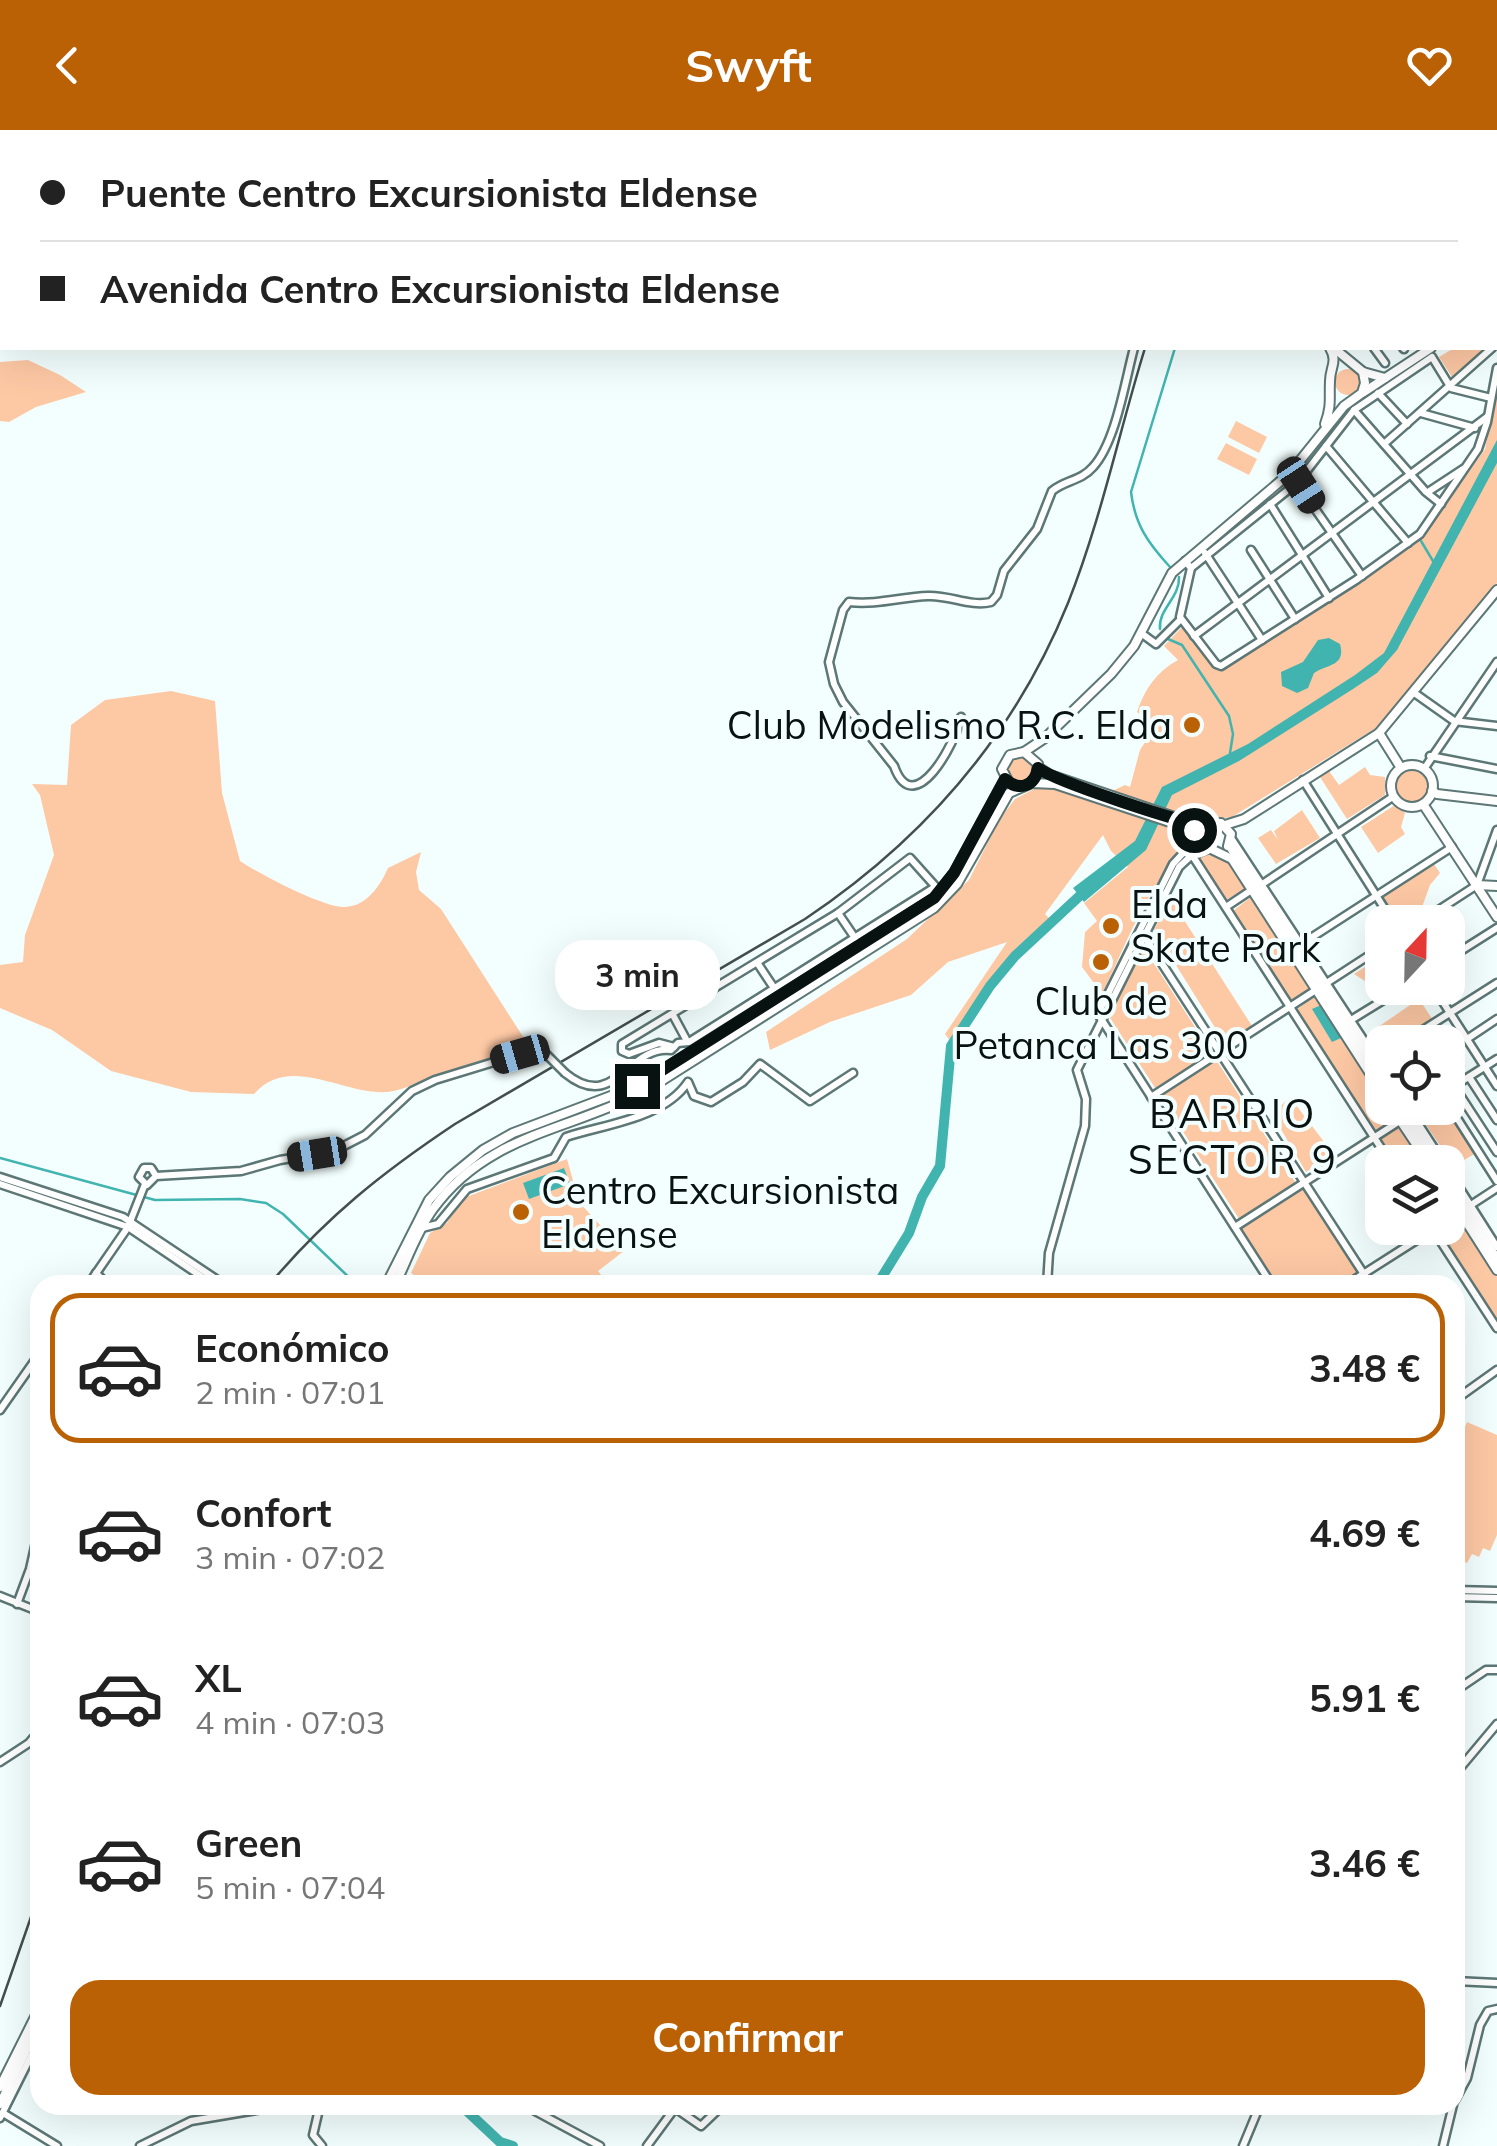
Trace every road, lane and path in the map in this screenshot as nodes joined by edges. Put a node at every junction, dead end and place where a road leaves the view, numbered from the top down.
1 (1133, 350) edge
2 (1333, 350) edge
3 (1334, 350) edge
4 (1375, 350) edge
5 (1490, 350) edge
6 (1431, 352) edge
7 (1385, 363) dead end
8 (1354, 366) junction
9 (1497, 368) edge
10 (1334, 370) junction
11 (1362, 372) junction
12 (1385, 378) junction
13 (1450, 386) junction
14 (1332, 391) junction
15 (1362, 393) junction
16 (1378, 393) junction
17 (1491, 398) junction
18 (1352, 405) junction
19 (1420, 413) junction
20 (1488, 416) junction
21 (1407, 424) junction
22 (1472, 430) junction
23 (1316, 440) junction
24 (1482, 440) junction
25 (1384, 444) junction
26 (1326, 446) junction
27 (1466, 468) junction
28 (1290, 473) junction
29 (1411, 475) junction
30 (1298, 482) junction
31 (1426, 492) junction
32 (1374, 502) junction
33 (1270, 504) junction
34 (1441, 504) junction
35 (1332, 533) junction
36 (1408, 543) junction
37 (1201, 546) junction
38 (1252, 550) dead end
39 (1207, 556) junction
40 (1301, 556) junction
41 (1188, 565) junction
42 (1362, 576) junction
43 (1269, 580) junction
44 (1497, 590) edge
45 (1329, 598) junction
46 (1238, 603) junction
47 (1180, 618) junction
48 (1295, 619) junction
49 (1141, 634) junction
50 (1194, 636) junction
51 (1262, 640) junction
52 (1497, 662) edge
53 (1493, 674) edge
54 (1414, 692) junction
55 (961, 717) dead end
56 (1454, 721) junction
57 (1497, 726) edge
58 (1379, 733) junction
59 (1046, 738) junction
60 (1024, 752) junction
61 (1430, 756) junction
62 (1037, 764) junction
63 (1401, 768) junction
64 (1497, 768) edge
65 (1424, 769) junction
66 (1005, 779) junction
67 (1303, 780) junction
68 (1032, 782) junction
69 (1017, 787) junction
70 (1432, 791) junction
71 (1394, 796) junction
72 (1110, 799) junction
73 (1497, 801) edge
74 (1423, 804) junction
75 (1244, 819) junction
76 (1225, 825) junction
77 (1497, 830) edge
78 (1337, 835) junction
79 (1200, 836) junction
80 (1230, 839) junction
81 (1495, 843) edge
82 (1452, 847) junction
83 (1220, 851) junction
84 (1192, 855) junction
85 (1264, 883) junction
86 (1477, 885) junction
87 (1497, 886) edge
88 (940, 887) junction
89 (1253, 889) junction
90 (1376, 896) junction
91 (1382, 905) edge
92 (1446, 905) edge
93 (1226, 907) junction
94 (838, 913) junction
95 (1497, 917) edge
96 (1497, 928) edge
97 (1144, 936) junction
98 (855, 938) junction
99 (1303, 943) junction
100 (1465, 949) edge
101 (1365, 959) edge
102 (758, 964) junction
103 (1497, 983) edge
104 (1323, 987) junction
105 (774, 988) junction
106 (1376, 1005) edge
107 (1446, 1005) edge
108 (1291, 1008) junction
109 (1451, 1013) junction
110 (672, 1014) junction
111 (1497, 1019) edge
112 (1102, 1020) junction
113 (1352, 1020) junction
114 (1432, 1025) edge
115 (632, 1038) junction
116 (1365, 1038) edge
117 (1467, 1038) junction
118 (688, 1041) junction
119 (705, 1044) junction
120 (673, 1048) junction
121 (639, 1050) junction
122 (1220, 1052) junction
123 (1365, 1052) edge
124 (1497, 1059) edge
125 (1365, 1062) edge
126 (670, 1066) junction
127 (1484, 1067) junction
128 (854, 1073) dead end
129 (1468, 1077) junction
130 (1465, 1079) edge
131 (1497, 1086) edge
132 (1151, 1097) junction
133 (1465, 1107) edge
134 (1497, 1120) edge
135 (1390, 1125) edge
136 (1461, 1125) edge
137 (1374, 1137) junction
138 (1379, 1145) edge
139 (1497, 1152) edge
140 (156, 1176) junction
141 (0, 1180) edge
142 (1304, 1181) junction
143 (1497, 1185) edge
144 (143, 1188) junction
145 (1465, 1209) junction
146 (129, 1224) junction
147 (1235, 1227) junction
148 (422, 1228) junction
149 (1408, 1245) edge
150 (1445, 1245) edge
151 (1497, 1247) edge
152 (1497, 1259) edge
153 (1497, 1270) edge
154 (96, 1273) edge
155 (1364, 1274) joint
156 (200, 1275) edge
157 (210, 1275) edge
158 (391, 1275) edge
159 (399, 1275) edge
160 (1048, 1275) edge
161 (1266, 1275) edge
162 (1464, 1275) edge
163 (1465, 1277) edge
164 (1497, 1328) edge
165 (30, 1367) edge
166 (1497, 1370) edge
167 (1465, 1393) edge
168 (0, 1410) edge
169 (30, 1569) edge
170 (1465, 1594) edge
171 (1497, 1594) edge
172 (0, 1596) edge
173 (18, 1604) junction
174 (30, 1608) edge
175 (1497, 1670) edge
176 (1465, 1685) edge
177 (1497, 1724) edge
178 (30, 1743) edge
179 (1465, 1761) edge
180 (0, 1762) edge
181 (1465, 1981) edge
182 (1497, 1983) edge
183 (1497, 2009) edge
184 (30, 2027) edge
185 (30, 2045) edge
186 (30, 2057) edge
187 (1465, 2083) edge
188 (0, 2087) edge
189 (1, 2112) edge
190 (230, 2115) edge
191 (318, 2115) edge
192 (542, 2115) edge
193 (670, 2115) edge
194 (685, 2115) edge
195 (713, 2115) edge
196 (1256, 2115) edge
197 (1451, 2115) edge
198 (596, 2144) edge
199 (57, 2146) edge
200 (140, 2146) edge
201 (322, 2146) edge
202 (647, 2146) edge
203 (1244, 2146) edge
204 (1443, 2146) edge

1 - 55 street
2 - 10 street
3 - 8 street
4 - 7 street
5 - 13 street
6 - 12 street
6 - 13 street
6 - 16 street
8 - 10 street
8 - 11 street
9 - 17 street
10 - 14 street
11 - 12 street
11 - 15 street
12 - 15 street
13 - 17 street
13 - 19 street
14 - 18 street
14 - 23 street
15 - 18 street
16 - 18 street
16 - 21 street
17 - 20 street
18 - 23 street
18 - 25 street
18 - 26 street
19 - 21 street
19 - 22 street
20 - 22 street
20 - 24 street
21 - 25 street
22 - 24 street
22 - 29 street
23 - 28 street
24 - 27 street
25 - 29 street
26 - 30 street
26 - 32 street
27 - 31 street
27 - 34 street
28 - 30 street
28 - 37 street
29 - 31 street
29 - 32 street
30 - 33 street
30 - 35 street
31 - 34 street
32 - 35 street
32 - 36 street
33 - 39 street
33 - 40 street
34 - 36 street
35 - 40 street
35 - 42 street
36 - 42 street
37 - 39 street
37 - 41 street
38 - 43 street
39 - 41 street
39 - 46 street
40 - 43 street
40 - 45 street
41 - 47 street
41 - 49 street
42 - 45 street
43 - 46 street
43 - 48 street
44 - 54 street
45 - 48 street
46 - 50 street
46 - 51 street
47 - 49 street
47 - 50 street
48 - 51 street
49 - 59 street
50 - 51 street
52 - 53 street
53 - 56 street
54 - 56 street
54 - 58 street
56 - 57 street
56 - 61 street
58 - 63 street
58 - 67 street
59 - 60 street
59 - 62 street
60 - 62 street
60 - 66 street
61 - 64 street
61 - 65 street
62 - 68 street
62 - 72 street
63 - 65 street
63 - 71 street
65 - 70 street
66 - 69 street
66 - 88 street
67 - 75 street
67 - 78 street
68 - 69 street
68 - 72 street
69 - 148 street
70 - 73 street
70 - 74 street
71 - 74 street
71 - 78 street
72 - 79 street
74 - 82 street
75 - 76 street
75 - 80 street
76 - 79 street
76 - 80 street
77 - 81 street
78 - 85 street
78 - 90 street
79 - 83 street
79 - 84 street
79 - 112 street
80 - 83 street
80 - 85 street
80 - 104 street
81 - 86 street
82 - 86 street
82 - 90 street
83 - 89 street
84 - 93 street
84 - 97 street
85 - 99 street
86 - 87 street
86 - 92 street
86 - 95 street
88 - 94 street
88 - 98 street
88 - 119 street
89 - 93 street
89 - 104 street
90 - 91 street
90 - 99 street
93 - 108 street
94 - 98 street
94 - 102 street
96 - 100 street
97 - 112 street
97 - 122 street
98 - 105 street
99 - 104 street
101 - 104 street
102 - 105 street
102 - 110 street
103 - 109 street
104 - 108 street
104 - 113 street
104 - 123 street
104 - 125 street
105 - 118 street
106 - 113 street
107 - 109 street
108 - 122 street
108 - 137 street
109 - 114 street
109 - 117 street
110 - 115 street
110 - 118 street
111 - 117 street
112 - 132 street
112 - 160 street
113 - 116 street
115 - 121 street
115 - 121 street
117 - 127 street
118 - 119 street
118 - 120 street
119 - 126 street
120 - 121 street
120 - 126 street
120 - 140 street, bridge
122 - 132 street
122 - 142 street
124 - 127 street
126 - 158 street
127 - 129 street
127 - 131 street
128 - 148 street
129 - 130 street
129 - 134 street
132 - 147 street
133 - 139 street
135 - 137 street
136 - 143 street
137 - 138 street
137 - 142 street
140 - 144 street
140 - 144 street
141 - 146 street
142 - 147 street
142 - 155 street
143 - 145 street
144 - 146 street
145 - 151 street
145 - 152 street
145 - 153 street
146 - 154 street
146 - 156 street
146 - 157 street
147 - 161 street
148 - 159 street
149 - 155 street
150 - 162 street
163 - 164 street
165 - 168 street
166 - 167 street
169 - 173 street
170 - 171 street
172 - 173 street
173 - 174 street
175 - 176 street
177 - 179 street
178 - 180 street
181 - 182 street
183 - 187 street
184 - 188 street
185 - 189 street
186 - 189 street
189 - 199 street
190 - 200 street
191 - 201 street
192 - 198 street
193 - 202 street
194 - 195 street
196 - 203 street
197 - 204 street

